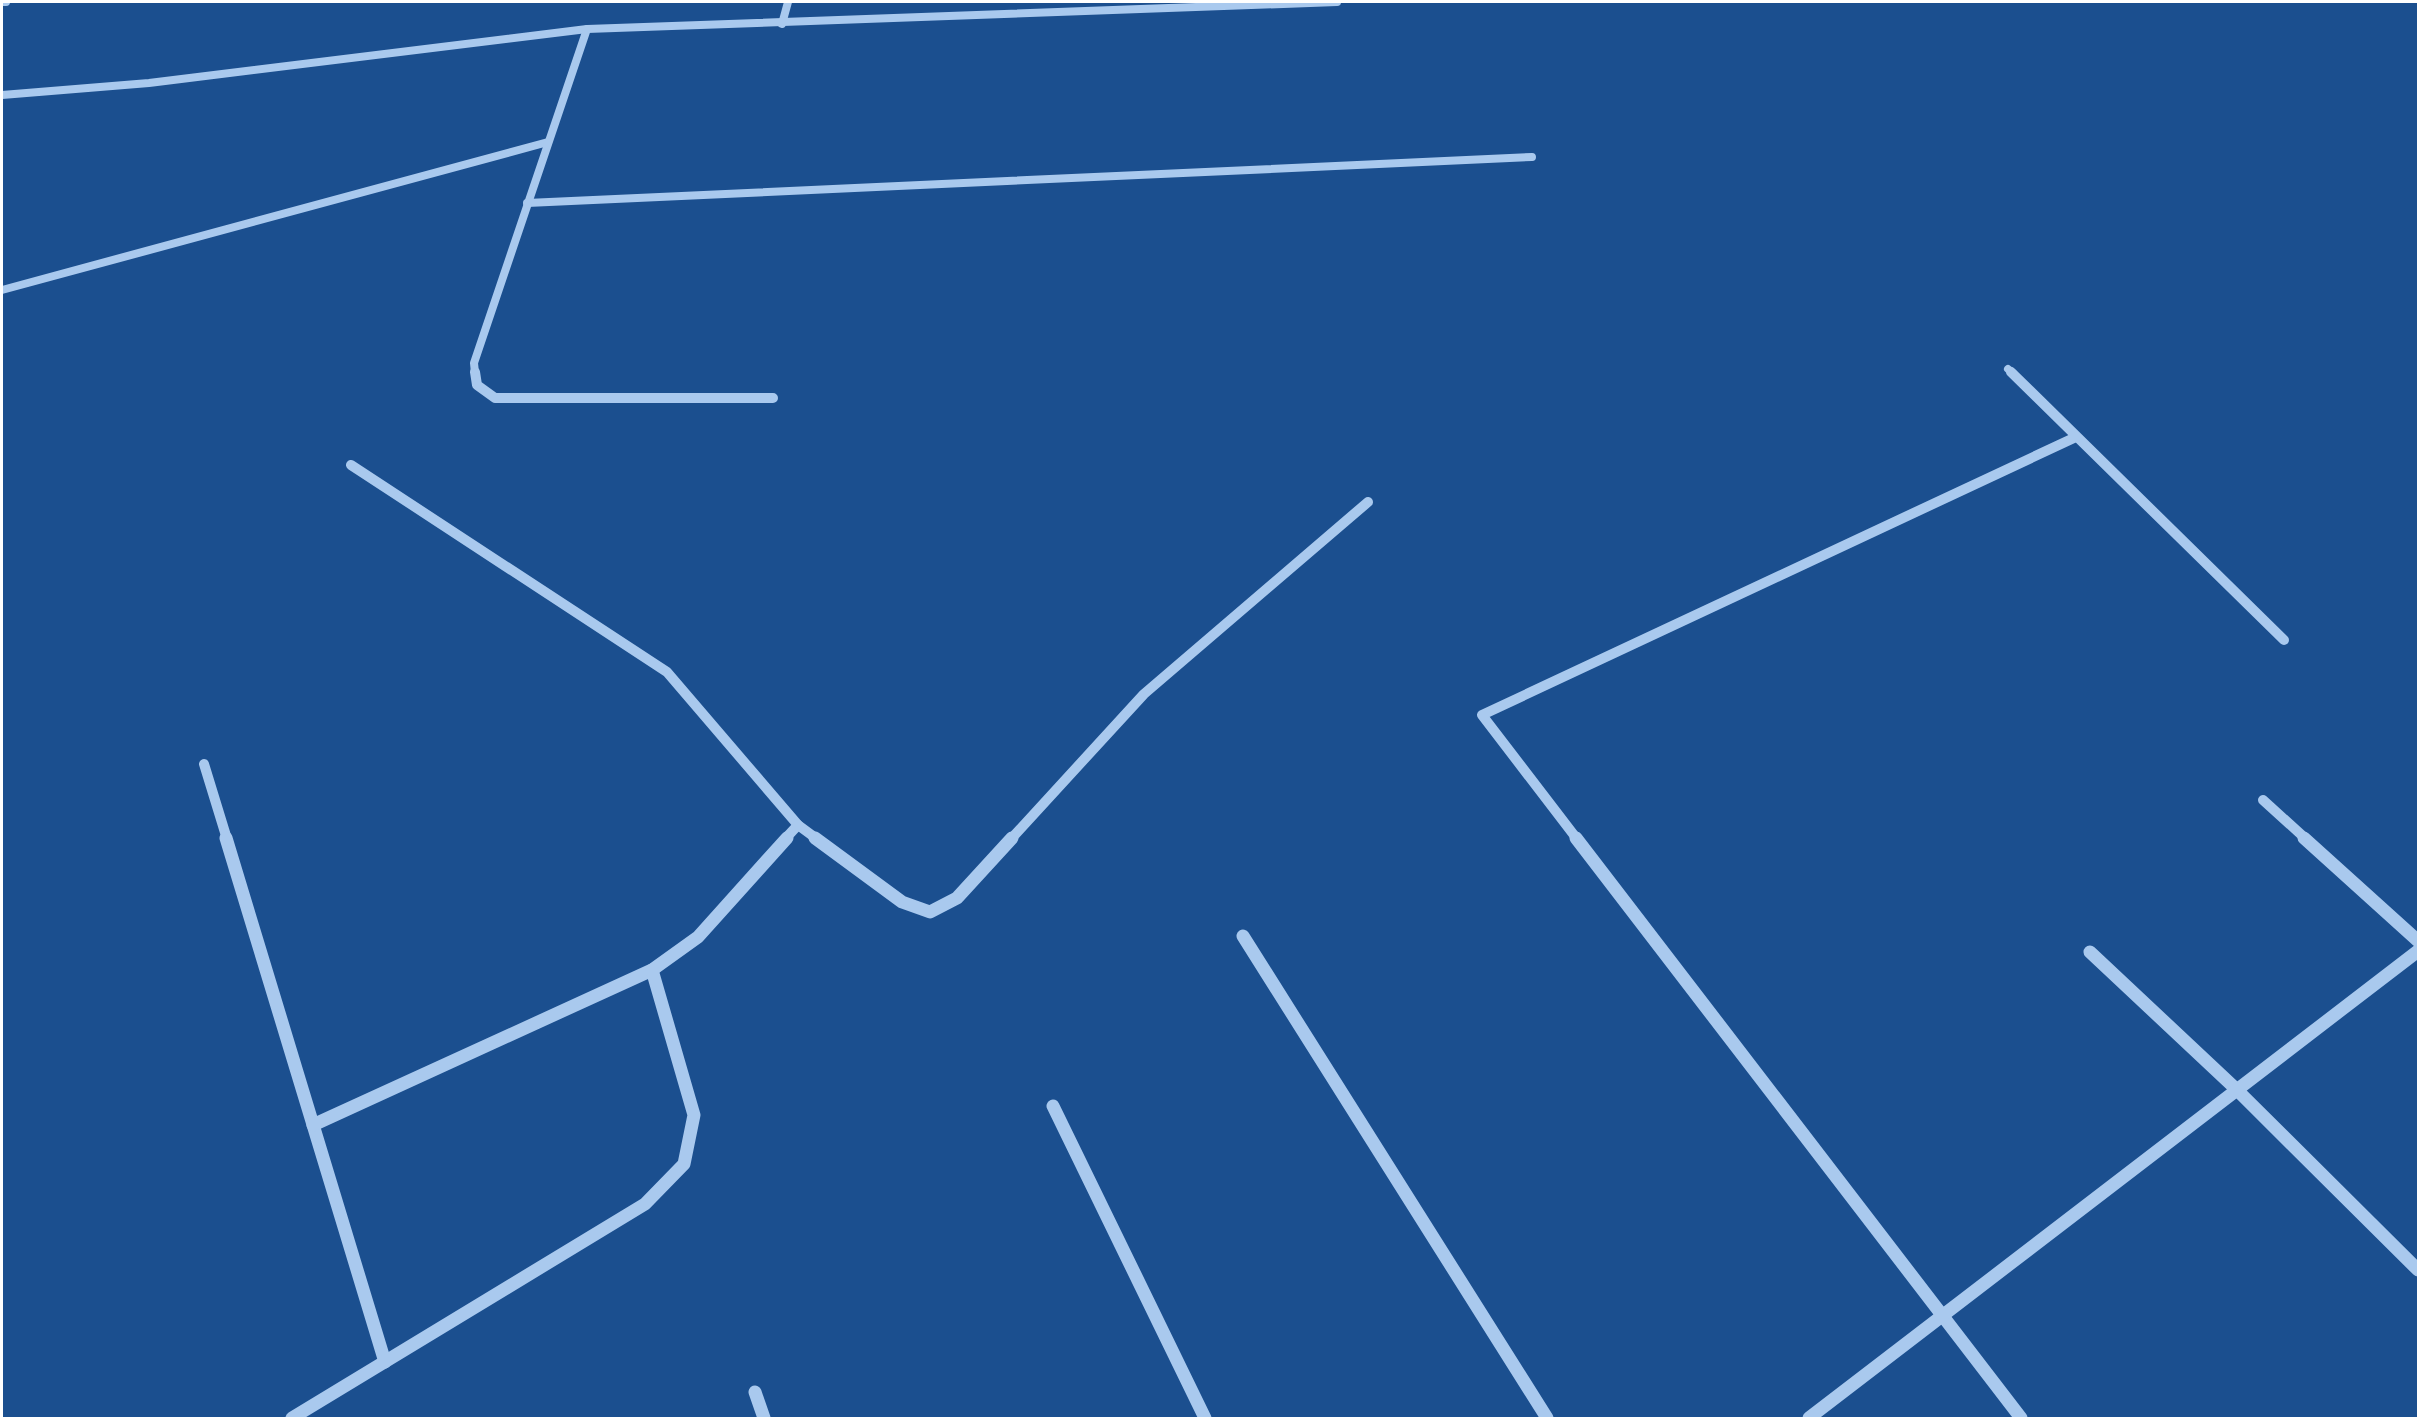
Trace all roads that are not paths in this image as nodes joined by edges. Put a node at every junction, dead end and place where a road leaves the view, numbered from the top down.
1 (2, 2) edge
2 (6, 2) edge
3 (788, 2) edge
4 (1337, 2) edge
5 (1177, 4) edge
6 (782, 24) junction
7 (587, 29) junction
8 (2, 95) edge
9 (548, 142) junction
10 (1532, 157) dead end
11 (527, 203) junction
12 (2, 290) edge
13 (2008, 369) dead end
14 (774, 398) dead end
15 (2076, 437) junction
16 (351, 465) dead end
17 (1368, 502) dead end
18 (2284, 640) dead end
19 (204, 764) dead end
20 (2263, 800) dead end
21 (798, 825) junction
22 (1243, 936) dead end
23 (2418, 941) edge
24 (2418, 951) edge
25 (2090, 952) dead end
26 (652, 970) junction
27 (2236, 1089) junction
28 (1053, 1107) dead end
29 (313, 1125) junction
30 (2418, 1270) edge
31 (1942, 1316) junction
32 (385, 1362) junction
33 (755, 1392) dead end
34 (292, 1419) edge
35 (764, 1419) edge
36 (1205, 1419) edge
37 (1547, 1419) edge
38 (1809, 1419) edge
39 (2021, 1419) edge

1 - 2 street
3 - 6 street
4 - 5 street
5 - 6 street
6 - 7 street
7 - 8 street
7 - 9 street
9 - 11 street
9 - 12 street
10 - 11 street
11 - 14 street
13 - 15 street
15 - 18 street
15 - 31 street
16 - 21 street
17 - 21 street
19 - 29 street
20 - 23 street
21 - 26 street
22 - 37 street
24 - 27 street
25 - 27 street
26 - 29 street
26 - 32 street
27 - 30 street
27 - 31 street
28 - 36 street
29 - 32 street
31 - 38 street
31 - 39 street
32 - 34 street
33 - 35 street

